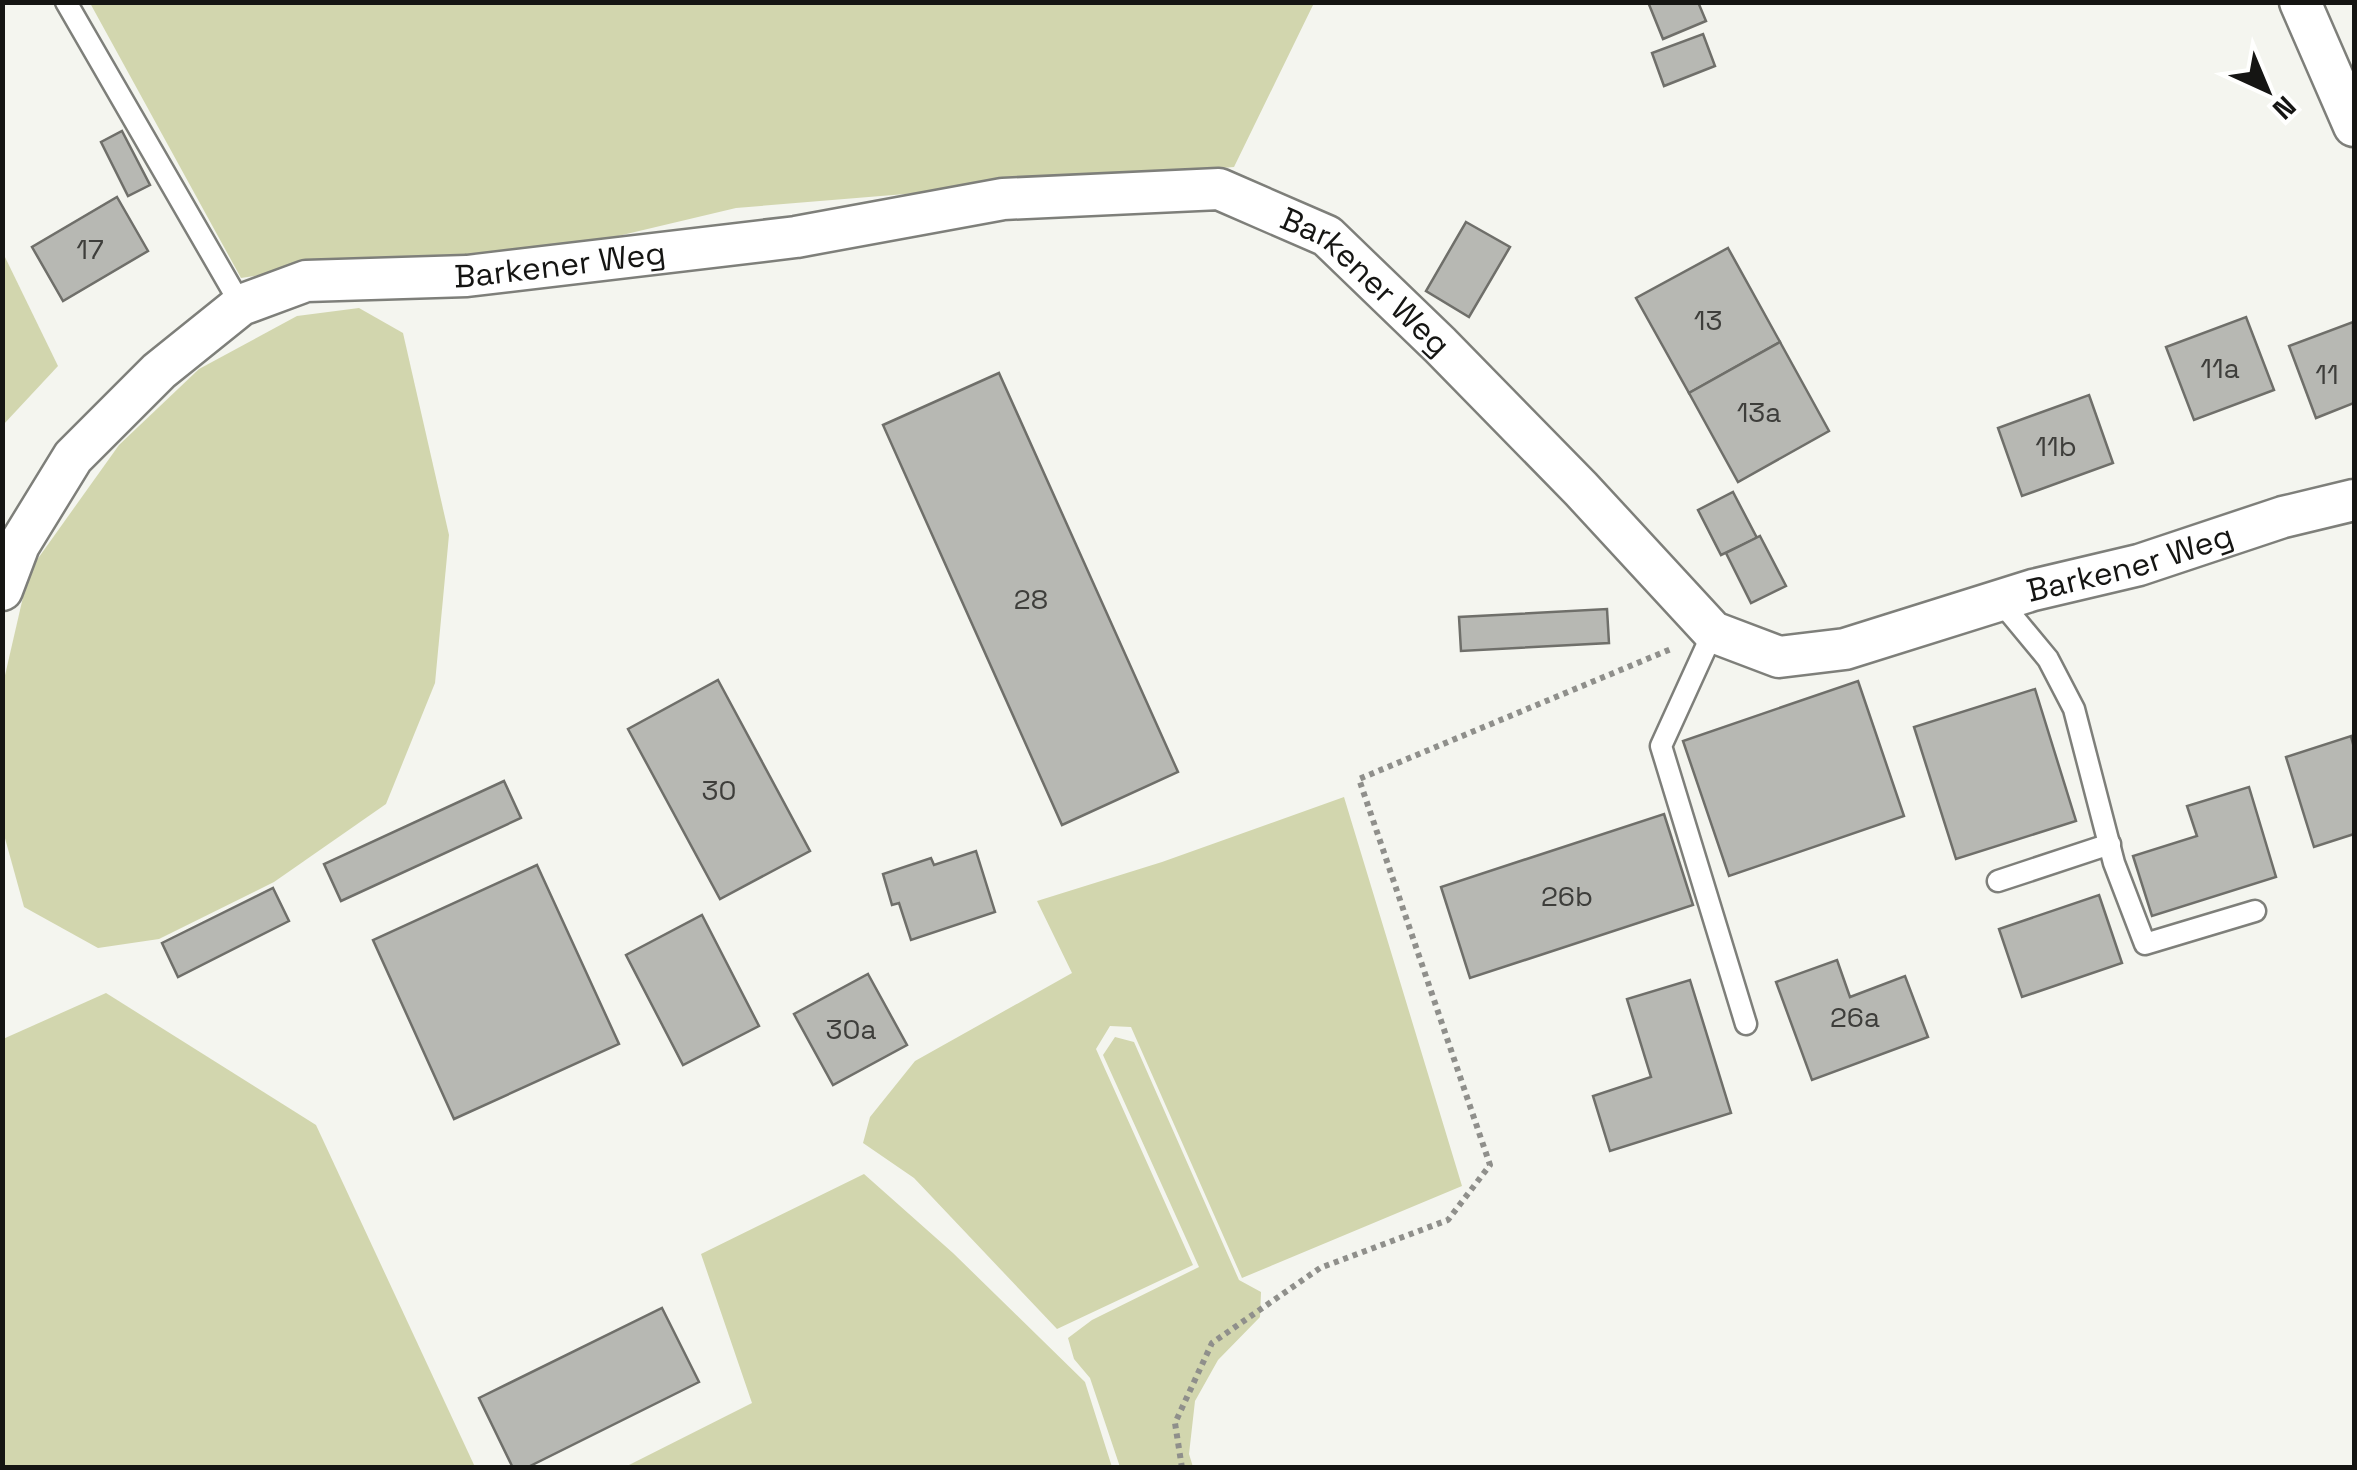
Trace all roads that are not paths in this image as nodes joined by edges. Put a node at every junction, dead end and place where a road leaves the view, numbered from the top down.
1 (66, 2) edge
2 (2300, 2) edge
3 (2354, 126) edge
4 (241, 305) junction
5 (2354, 500) edge
6 (2, 590) edge
7 (2000, 601) junction
8 (1713, 632) junction
9 (2110, 844) junction
10 (1998, 882) dead end
11 (2255, 911) dead end
12 (1746, 1024) dead end

1 - 4 lane
2 - 3 street
4 - 6 street, Barkener Weg
4 - 8 street, Barkener Weg
5 - 7 street, Barkener Weg
7 - 8 street, Barkener Weg
7 - 9 lane
8 - 12 lane
9 - 10 lane
9 - 11 lane

